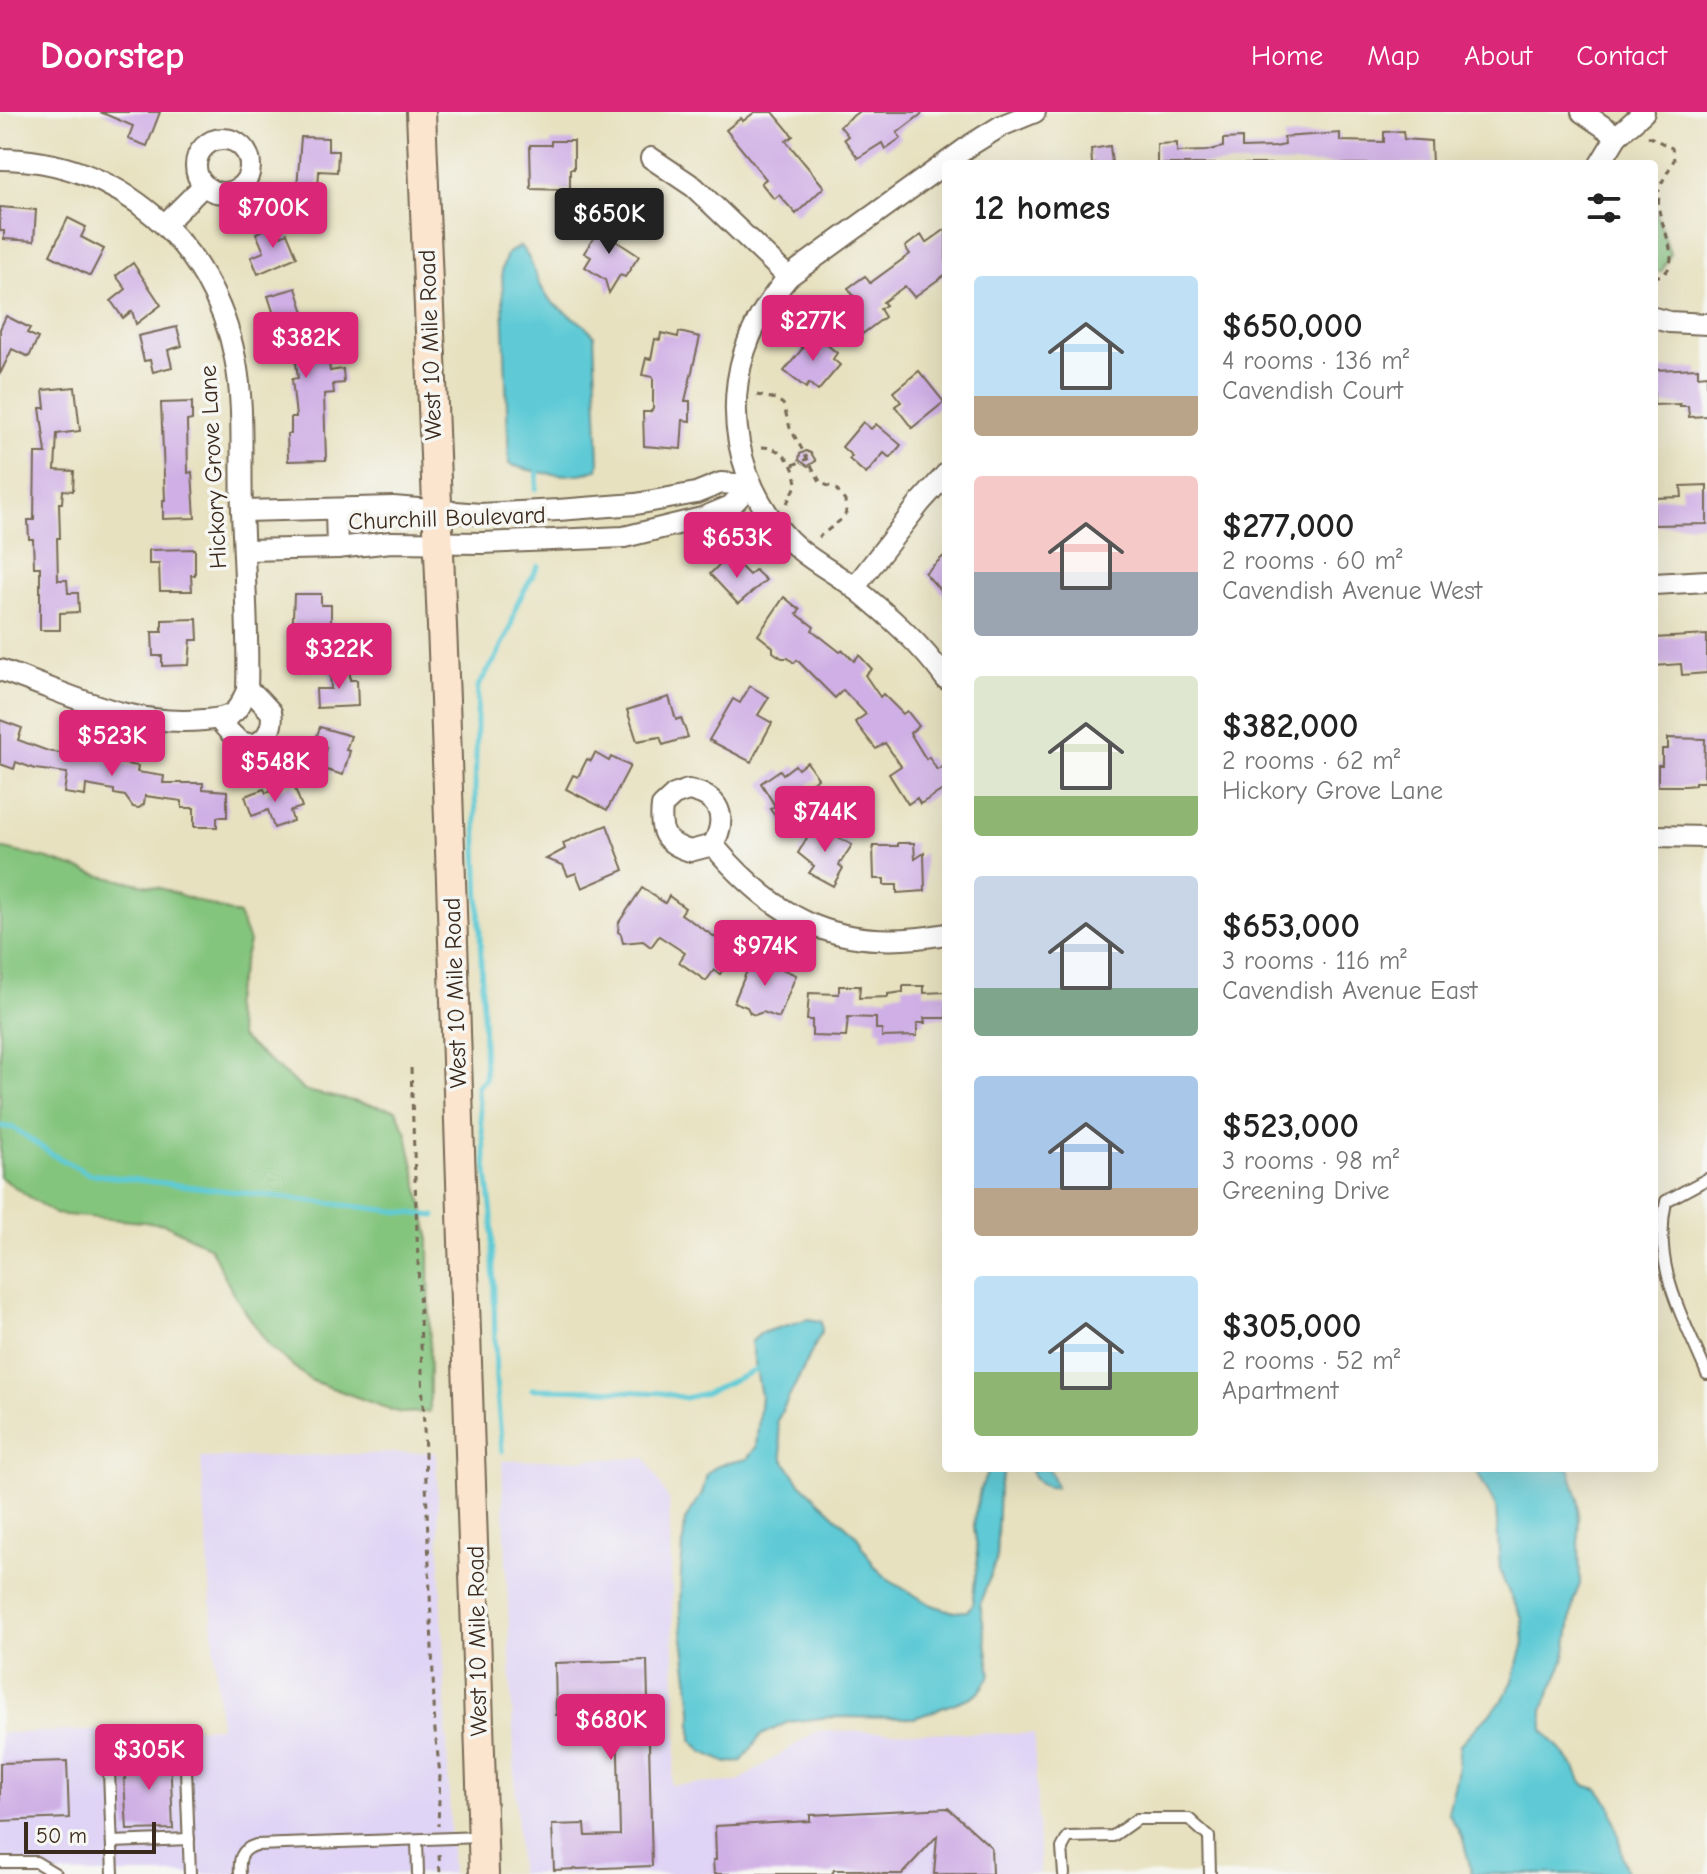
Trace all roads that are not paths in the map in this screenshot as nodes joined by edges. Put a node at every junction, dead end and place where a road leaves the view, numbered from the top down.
1 (421, 112) edge
2 (1035, 112) edge
3 (1582, 112) edge
4 (1644, 112) edge
5 (1617, 136) junction
6 (651, 158) dead end
7 (0, 159) edge
8 (950, 160) edge
9 (1602, 160) edge
10 (942, 166) edge
11 (204, 185) dead end
12 (165, 224) junction
13 (788, 277) junction
14 (1658, 319) edge
15 (1707, 324) edge
16 (942, 478) edge
17 (750, 485) junction
18 (336, 510) junction
19 (437, 510) junction
20 (558, 510) junction
21 (242, 511) junction
22 (559, 541) junction
23 (438, 542) junction
24 (337, 548) junction
25 (244, 550) junction
26 (1707, 581) edge
27 (1658, 584) edge
28 (854, 588) junction
29 (0, 670) edge
30 (942, 674) edge
31 (247, 691) junction
32 (226, 716) junction
33 (1658, 836) edge
34 (1707, 837) edge
35 (713, 845) dead end
36 (942, 934) edge
37 (1707, 1179) edge
38 (1707, 1374) edge
39 (185, 1743) dead end
40 (108, 1746) dead end
41 (483, 1837) junction
42 (189, 1839) junction
43 (417, 1840) junction
44 (112, 1842) junction
45 (0, 1862) edge
46 (56, 1874) edge
47 (113, 1874) edge
48 (190, 1874) edge
49 (240, 1874) edge
50 (418, 1874) edge
51 (484, 1874) edge
52 (1064, 1874) edge
53 (1210, 1874) edge

1 - 19 main road, West 10 Mile Road
2 - 8 street
3 - 5 street
4 - 5 street
5 - 9 street
6 - 13 street
7 - 12 street, Hickory Grove Lane
10 - 13 street
11 - 12 street
12 - 21 street, Hickory Grove Lane
13 - 17 street
14 - 15 street
16 - 28 street
17 - 20 street, Churchill Boulevard
17 - 22 street, Churchill Boulevard
17 - 28 street
18 - 19 street, Churchill Boulevard
18 - 21 street, Churchill Boulevard
18 - 24 street, Churchill Boulevard
19 - 20 street, Churchill Boulevard
19 - 23 main road, West 10 Mile Road
20 - 22 street, Churchill Boulevard
21 - 25 street, Hickory Grove Lane
22 - 23 street, Churchill Boulevard
23 - 24 street, Churchill Boulevard
23 - 41 main road, West 10 Mile Road
24 - 25 street, Churchill Boulevard
25 - 31 street, Hickory Grove Lane
26 - 27 street
28 - 30 street
29 - 32 street
31 - 32 street
31 - 32 street
33 - 34 street
35 - 36 street
37 - 38 lane
39 - 42 lane
40 - 44 lane
41 - 43 lane
41 - 51 main road, West 10 Mile Road
42 - 44 lane
42 - 48 lane
43 - 49 lane
43 - 50 lane
44 - 47 lane
45 - 46 lane
52 - 53 lane

